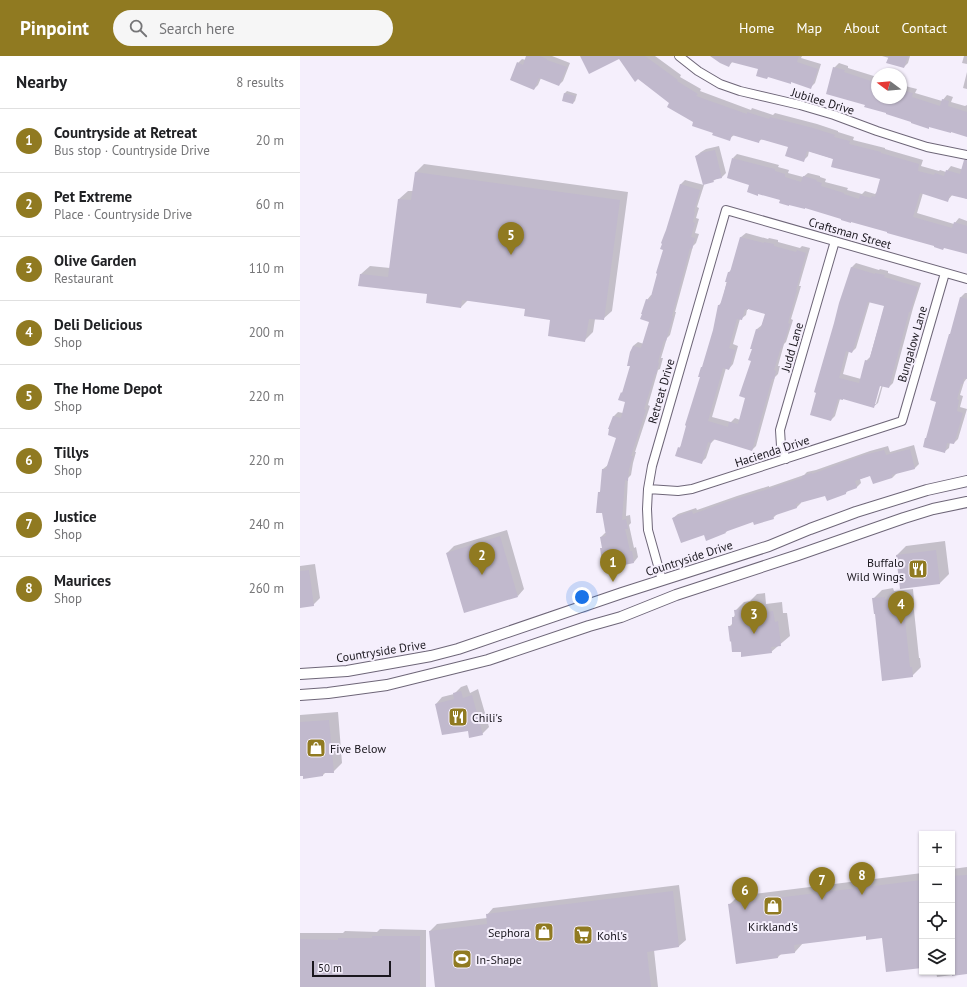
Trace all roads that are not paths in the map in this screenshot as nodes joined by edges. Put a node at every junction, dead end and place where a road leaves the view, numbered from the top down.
1 (679, 56) edge
2 (967, 154) edge
3 (726, 210) joint
4 (835, 241) junction
5 (945, 273) junction
6 (967, 279) edge
7 (902, 421) joint
8 (786, 459) junction
9 (967, 482) edge
10 (648, 489) junction
11 (967, 502) edge
12 (662, 580) junction
13 (300, 674) edge
14 (300, 695) edge

1 - 2 street, Jubilee Drive
3 - 4 street, Craftsman Street
3 - 10 street, Retreat Drive
4 - 5 street, Craftsman Street
4 - 8 street, Judd Lane
5 - 6 street, Craftsman Street
5 - 7 street, Bungalow Lane
7 - 8 street, Hacienda Drive
8 - 10 street, Hacienda Drive
9 - 12 street, Countryside Drive
10 - 12 street, Retreat Drive
11 - 14 street
12 - 13 street, Countryside Drive

